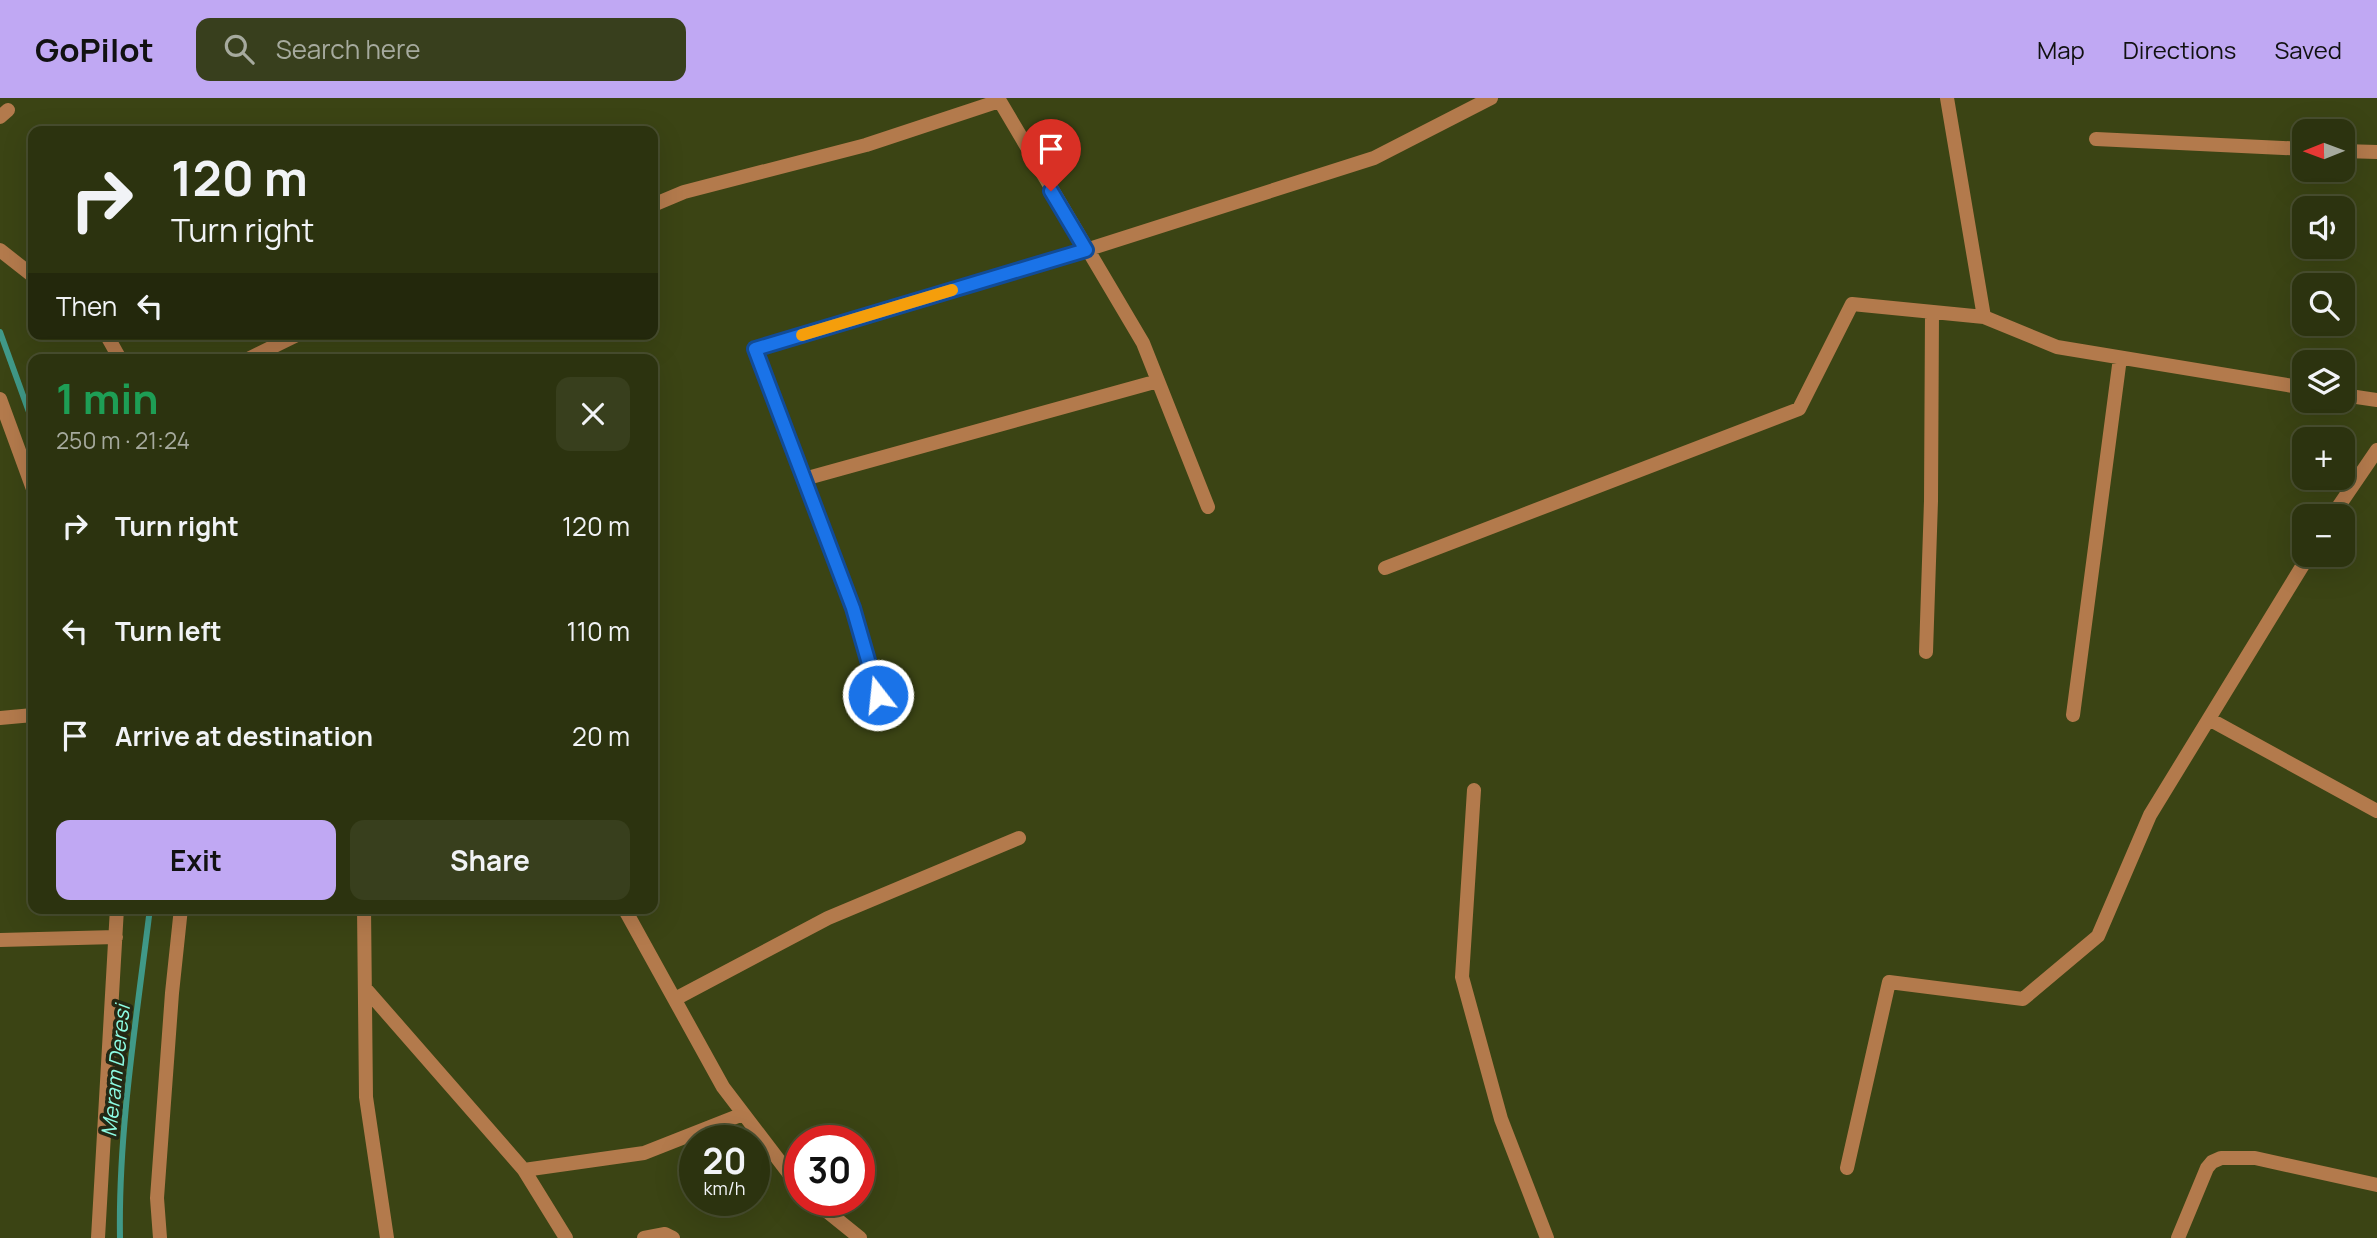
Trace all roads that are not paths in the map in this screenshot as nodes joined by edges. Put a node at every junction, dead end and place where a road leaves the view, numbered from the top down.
1 (1491, 98) edge
2 (1947, 98) edge
3 (998, 99) edge
4 (2096, 139) dead end
5 (2292, 148) edge
6 (2356, 151) edge
7 (2377, 152) edge
8 (658, 203) edge
9 (0, 250) edge
10 (1086, 250) junction
11 (28, 272) edge
12 (1932, 312) junction
13 (1984, 317) junction
14 (287, 340) edge
15 (258, 354) edge
16 (2120, 358) junction
17 (1158, 381) junction
18 (2292, 386) edge
19 (2355, 397) edge
20 (0, 398) edge
21 (2377, 400) edge
22 (2377, 450) edge
23 (28, 475) edge
24 (804, 479) junction
25 (2340, 504) edge
26 (1208, 507) dead end
27 (2302, 567) edge
28 (1385, 568) dead end
29 (1926, 652) dead end
30 (878, 695) dead end
31 (28, 715) edge
32 (2073, 715) dead end
33 (0, 718) edge
34 (2209, 719) junction
35 (1474, 790) dead end
36 (2377, 811) edge
37 (1019, 838) dead end
38 (117, 914) edge
39 (180, 914) edge
40 (364, 914) edge
41 (627, 914) edge
42 (116, 937) junction
43 (0, 940) edge
44 (365, 988) junction
45 (675, 999) junction
46 (743, 1114) junction
47 (784, 1167) edge
48 (1847, 1168) dead end
49 (524, 1170) junction
50 (2377, 1185) edge
51 (833, 1216) edge
52 (98, 1238) edge
53 (160, 1238) edge
54 (387, 1238) edge
55 (566, 1238) edge
56 (644, 1238) edge
57 (673, 1238) edge
58 (860, 1238) edge
59 (1547, 1238) edge
60 (2178, 1238) edge

1 - 10 street
2 - 13 street
3 - 8 street
3 - 10 street
4 - 5 street
6 - 7 street
9 - 11 street
10 - 17 street
10 - 24 street
12 - 13 street
12 - 28 street
12 - 29 street
13 - 16 street
14 - 15 street
16 - 18 street
16 - 32 street
17 - 24 street
17 - 26 street
19 - 21 street
20 - 23 street
22 - 25 street
24 - 30 street
27 - 34 street
31 - 33 street
34 - 36 street
34 - 48 street
35 - 59 street
37 - 45 street
38 - 42 street
39 - 53 street
40 - 44 street
41 - 45 street
42 - 43 street
42 - 52 street
44 - 49 street
44 - 54 street
45 - 46 street
46 - 47 street
46 - 49 street
49 - 55 street
50 - 60 street
51 - 58 street
56 - 57 street

